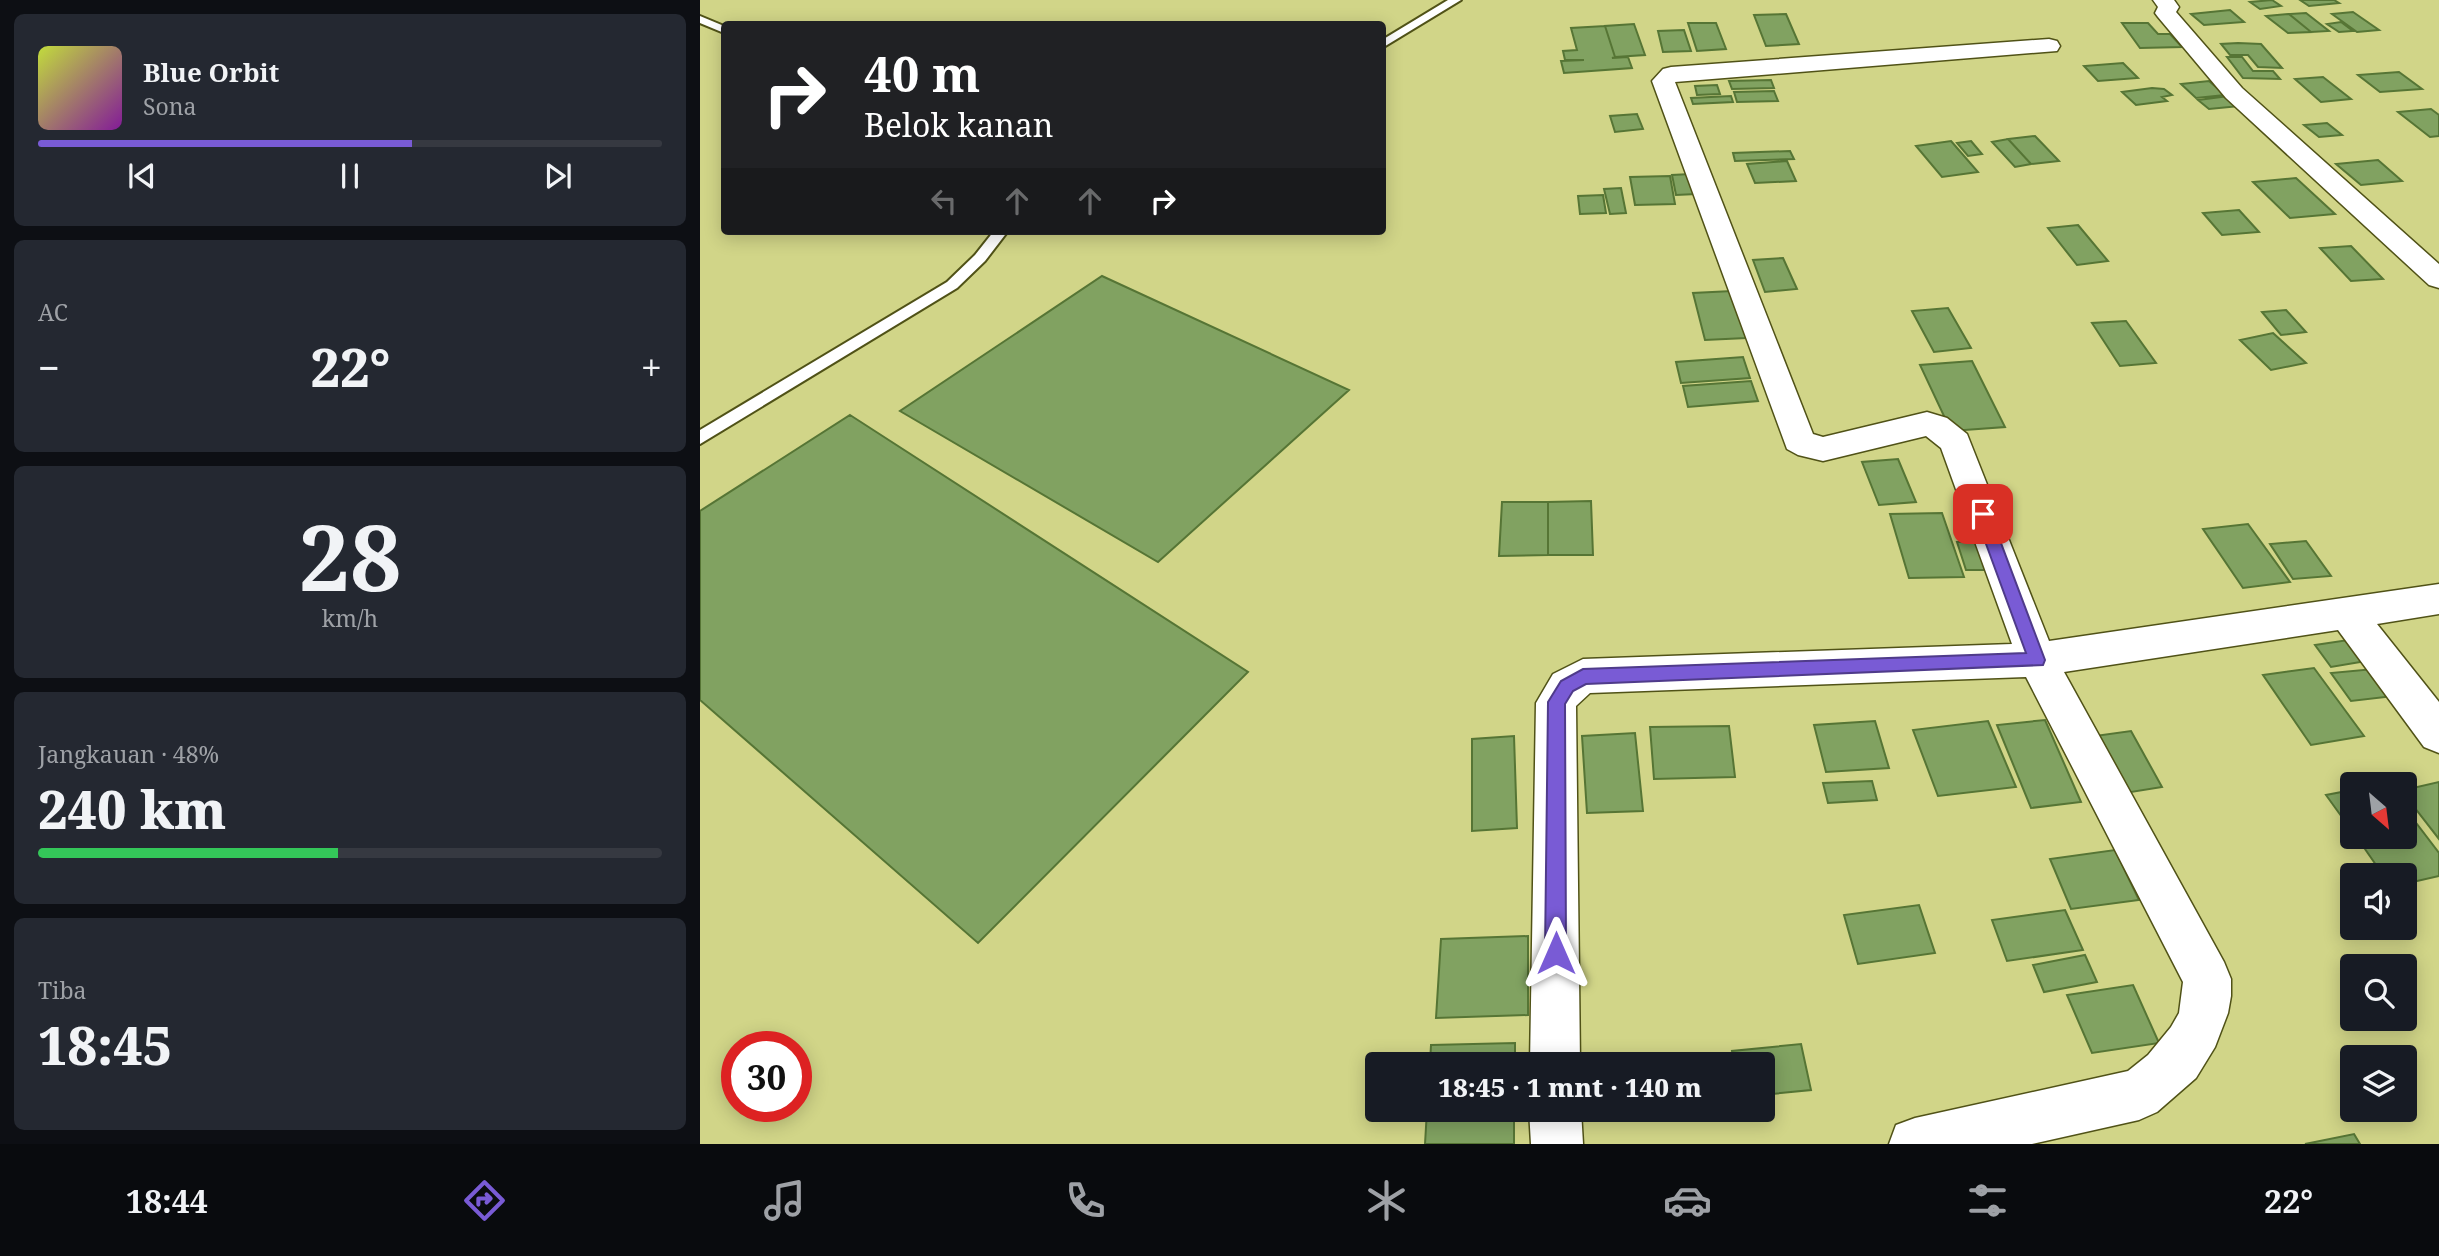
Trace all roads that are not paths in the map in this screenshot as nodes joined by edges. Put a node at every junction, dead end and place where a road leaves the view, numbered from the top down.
1 (1456, 0) edge
2 (2163, 0) edge
3 (700, 19) edge
4 (721, 29) edge
5 (1386, 43) edge
6 (2049, 47) dead end
7 (998, 235) edge
8 (2439, 279) edge
9 (700, 438) edge
10 (2439, 599) edge
11 (2348, 615) junction
12 (2037, 660) junction
13 (2439, 734) edge
14 (1555, 1052) edge
15 (1556, 1122) edge
16 (1557, 1144) edge
17 (1915, 1144) edge

1 - 5 lane
2 - 8 street
3 - 4 lane
6 - 12 street
7 - 9 lane
10 - 11 street
11 - 12 street
11 - 13 street
12 - 14 street
12 - 17 street
15 - 16 street

